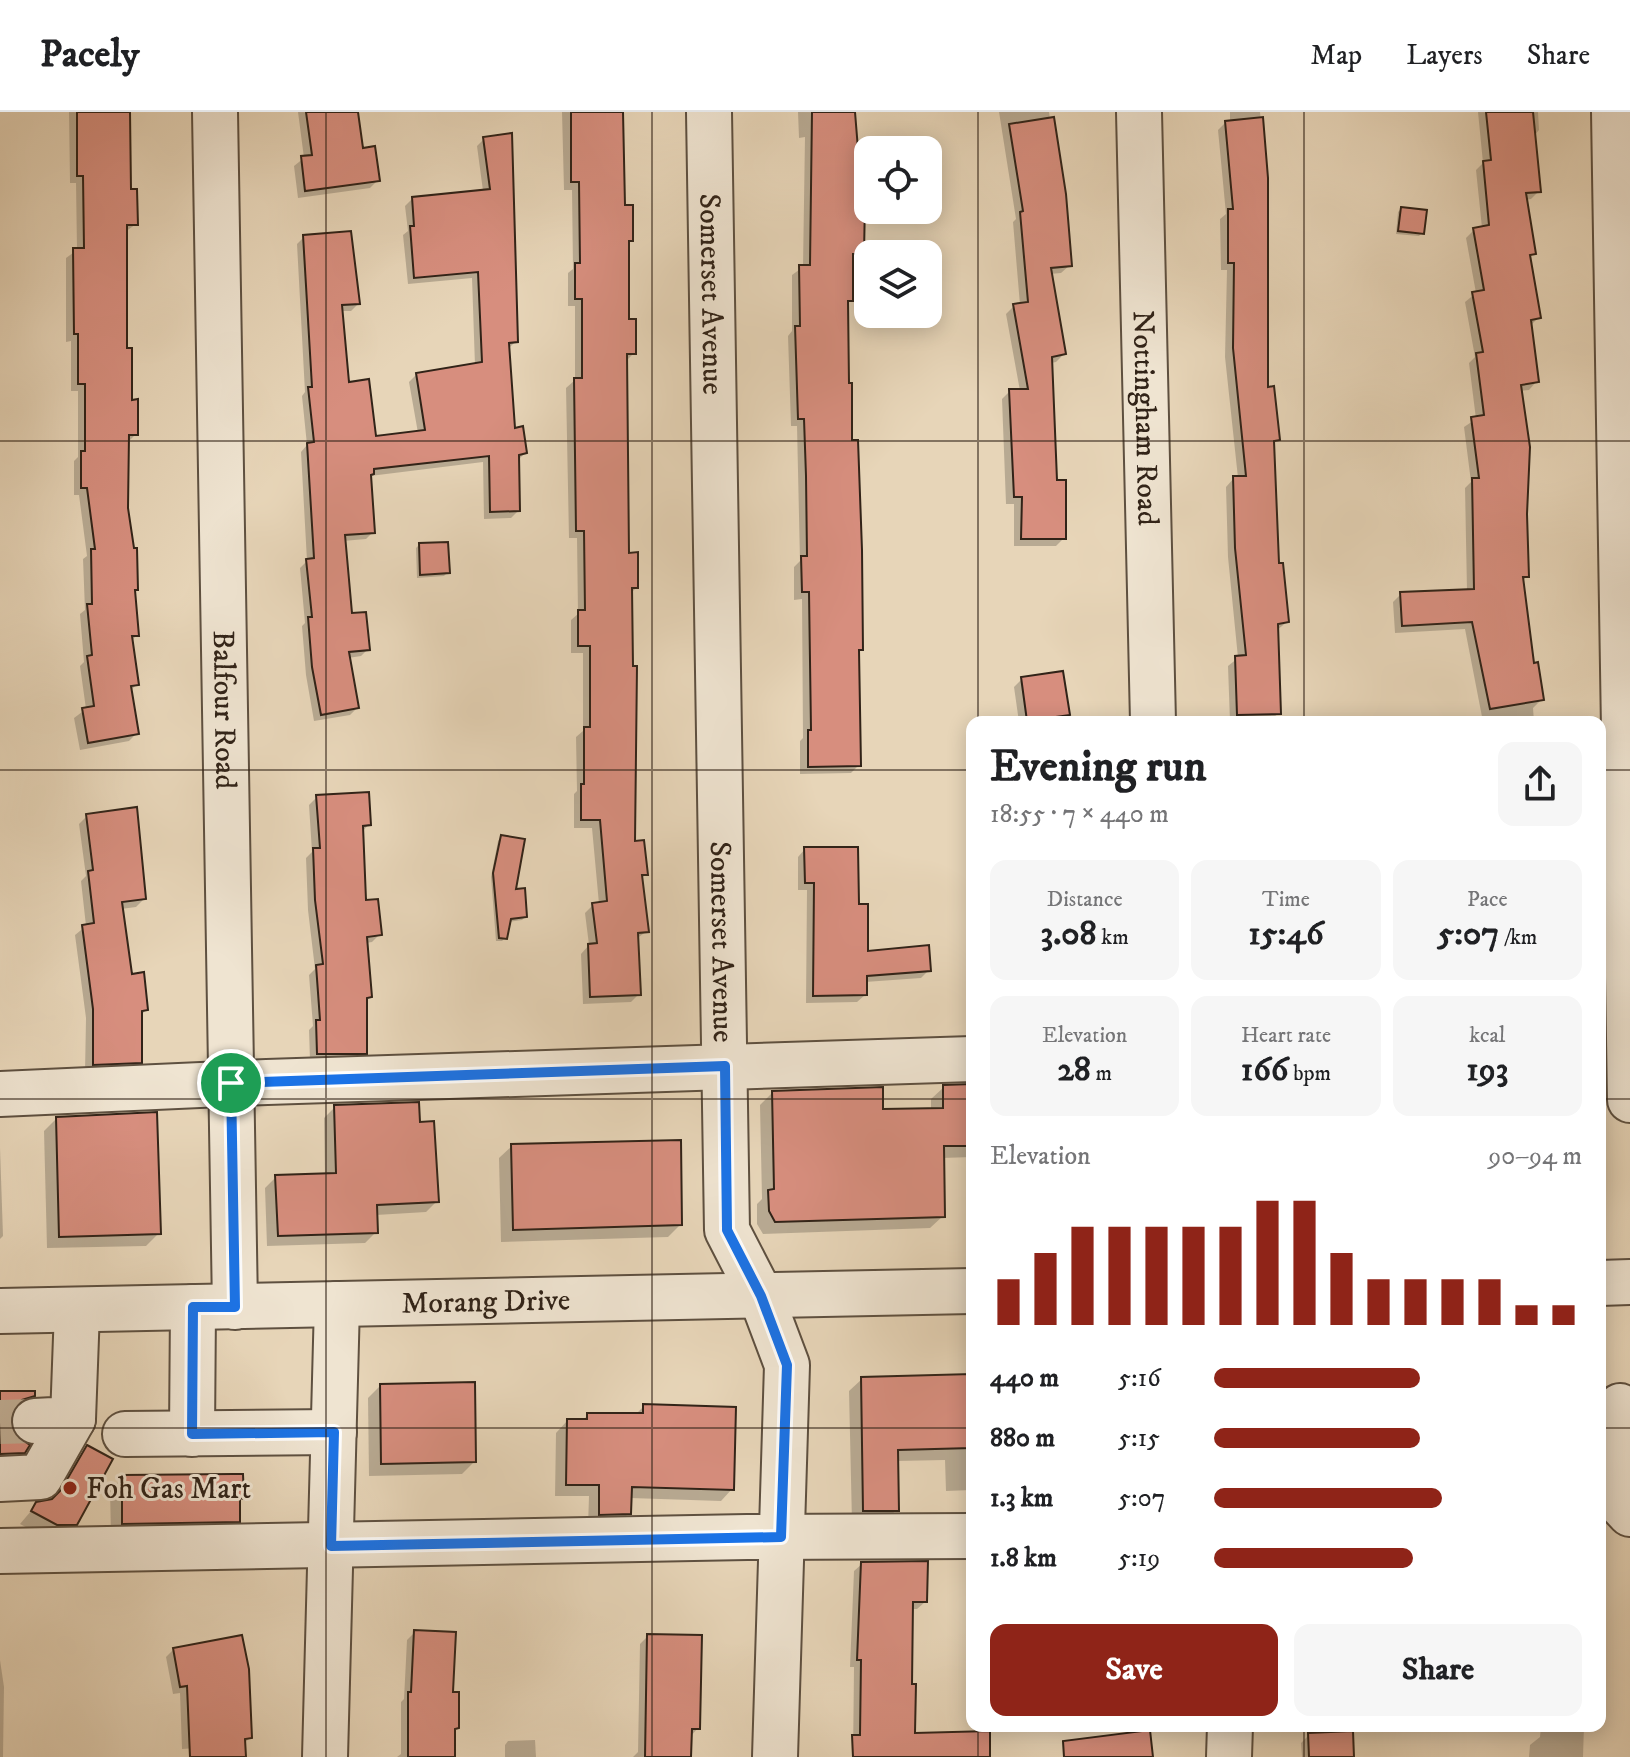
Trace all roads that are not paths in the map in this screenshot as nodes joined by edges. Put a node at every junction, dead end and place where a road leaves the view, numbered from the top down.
1 (215, 112) edge
2 (709, 112) edge
3 (1139, 112) edge
4 (1614, 112) edge
5 (1153, 716) edge
6 (1630, 1049) edge
7 (1606, 1050) edge
8 (966, 1059) edge
9 (725, 1066) junction
10 (231, 1083) junction
11 (0, 1094) edge
12 (1630, 1100) edge
13 (1630, 1282) edge
14 (1606, 1283) edge
15 (966, 1291) edge
16 (761, 1296) junction
17 (337, 1304) junction
18 (214, 1307) junction
19 (77, 1310) junction
20 (0, 1311) edge
21 (1617, 1406) edge
22 (334, 1432) junction
23 (125, 1434) dead end
24 (192, 1434) junction
25 (0, 1479) edge
26 (1616, 1505) edge
27 (966, 1536) edge
28 (781, 1537) junction
29 (331, 1546) junction
30 (0, 1551) edge
31 (1230, 1732) edge
32 (325, 1757) edge
33 (775, 1757) edge
34 (1229, 1757) edge

1 - 10 street, Balfour Road
2 - 9 street, Somerset Avenue
3 - 5 street, Nottingham Road
4 - 6 street
6 - 7 street
6 - 12 street
8 - 9 street
9 - 10 street
9 - 16 street, Somerset Avenue
10 - 11 street
10 - 18 street, Balfour Road
13 - 14 street
15 - 16 street, Morang Drive
16 - 17 street, Morang Drive
16 - 28 street, Somerset Avenue
17 - 18 street, Morang Drive
17 - 22 street
18 - 19 street, Morang Drive
18 - 24 street, Balfour Road
19 - 20 street, Morang Drive
19 - 25 street
21 - 26 street
22 - 24 street
22 - 29 street
23 - 24 street
27 - 28 street
28 - 29 street
28 - 33 street, Somerset Avenue
29 - 30 street
29 - 32 street
31 - 34 street

